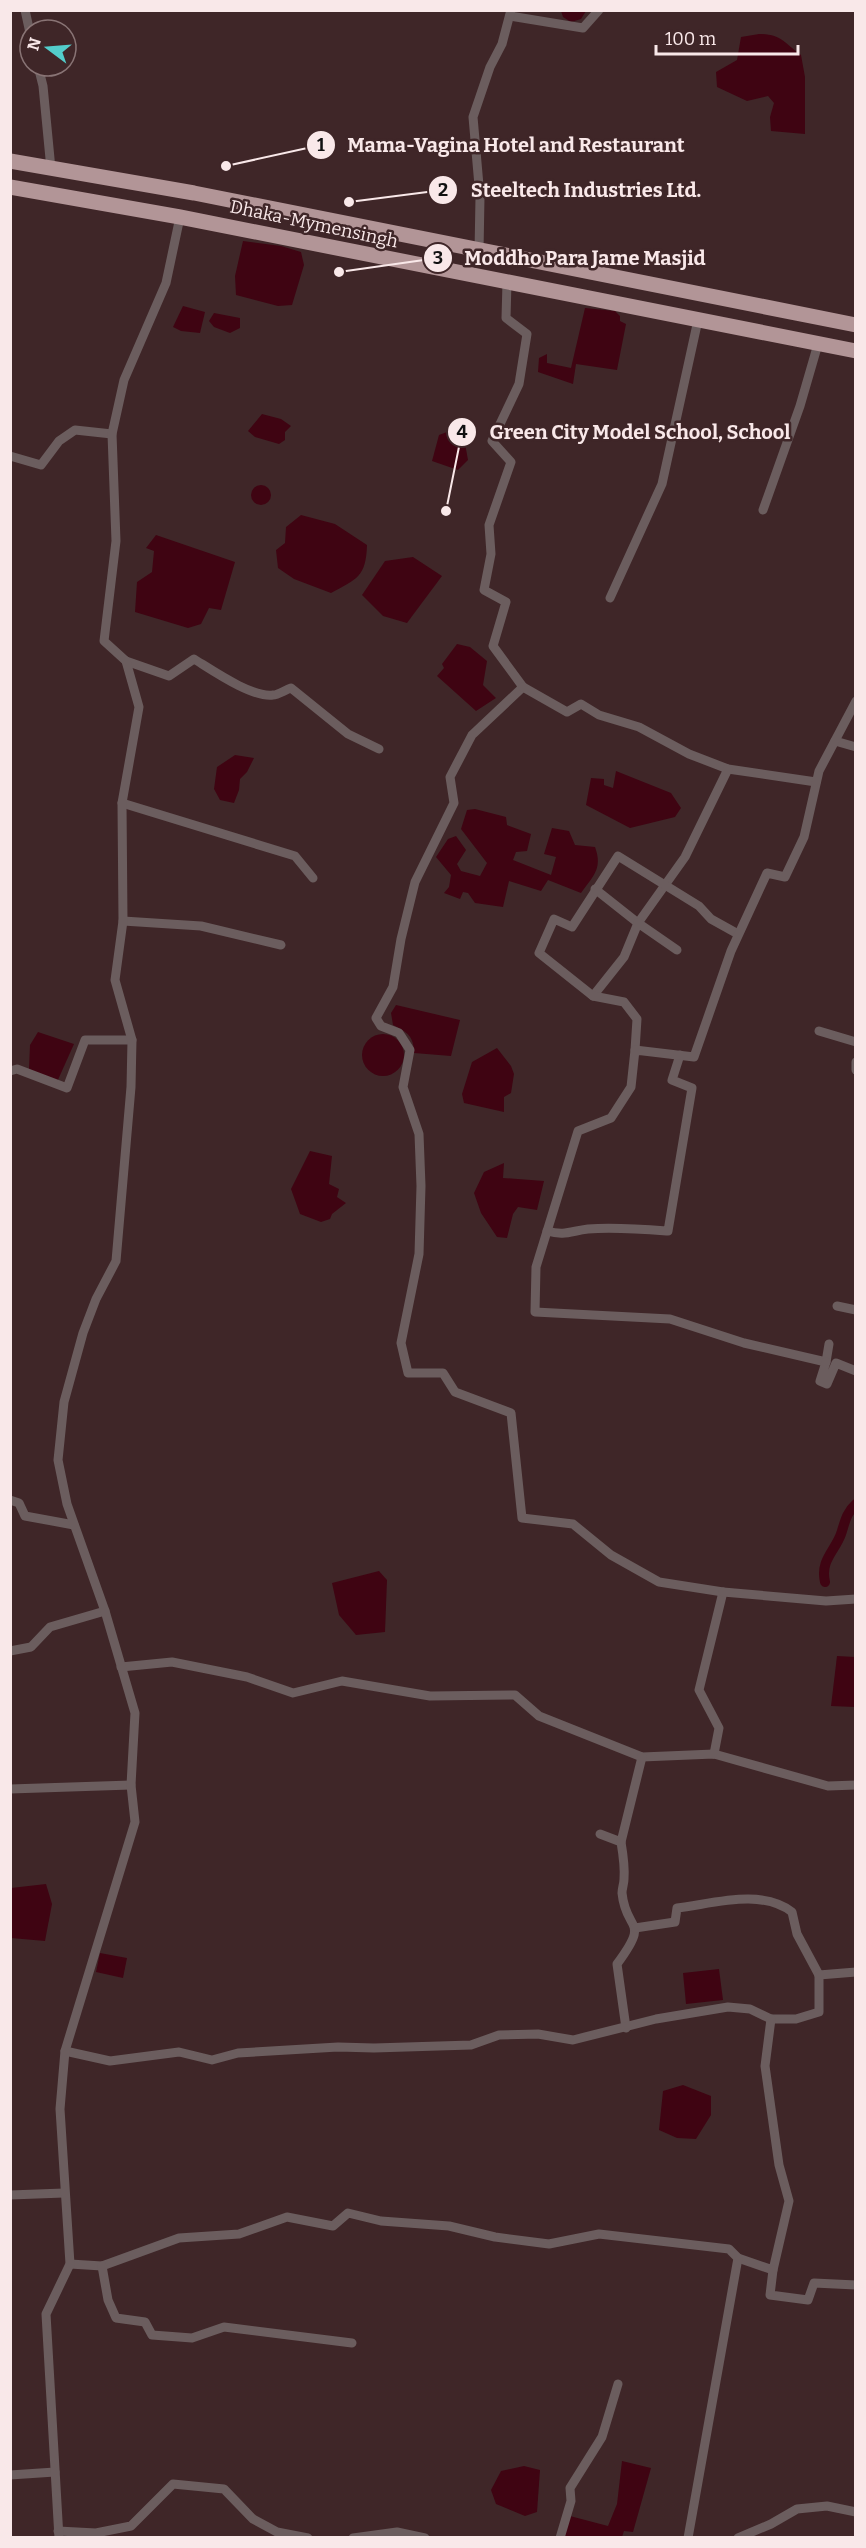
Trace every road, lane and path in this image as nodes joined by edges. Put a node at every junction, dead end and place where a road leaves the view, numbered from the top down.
1 (599, 10) edge
2 (511, 13) edge
3 (41, 78) edge
4 (10, 161) edge
5 (51, 170) junction
6 (10, 188) edge
7 (180, 217) junction
8 (479, 252) junction
9 (507, 282) junction
10 (698, 320) junction
11 (855, 325) edge
12 (818, 344) junction
13 (855, 351) edge
14 (112, 434) junction
15 (10, 456) edge
16 (763, 510) dead end
17 (610, 598) dead end
18 (126, 661) junction
19 (523, 687) junction
20 (855, 701) edge
21 (835, 741) junction
22 (855, 747) edge
23 (379, 749) dead end
24 (728, 769) junction
25 (816, 783) junction
26 (122, 803) junction
27 (313, 878) dead end
28 (662, 886) junction
29 (596, 889) junction
30 (123, 921) junction
31 (638, 923) junction
32 (738, 934) junction
33 (281, 945) dead end
34 (677, 950) dead end
35 (593, 996) junction
36 (819, 1031) dead end
37 (132, 1040) junction
38 (855, 1042) edge
39 (635, 1050) junction
40 (680, 1055) junction
41 (855, 1062) edge
42 (855, 1070) edge
43 (10, 1071) edge
44 (547, 1231) junction
45 (837, 1306) dead end
46 (855, 1310) edge
47 (829, 1344) dead end
48 (825, 1362) junction
49 (855, 1371) edge
50 (10, 1500) edge
51 (74, 1525) junction
52 (723, 1592) junction
53 (855, 1599) edge
54 (105, 1611) junction
55 (10, 1651) edge
56 (122, 1667) junction
57 (714, 1754) junction
58 (642, 1757) junction
59 (131, 1785) junction
60 (855, 1785) edge
61 (10, 1789) edge
62 (600, 1834) dead end
63 (621, 1842) junction
64 (635, 1928) junction
65 (855, 1972) edge
66 (819, 1976) junction
67 (771, 2019) junction
68 (626, 2028) junction
69 (65, 2051) junction
70 (64, 2193) junction
71 (10, 2195) edge
72 (738, 2258) junction
73 (70, 2264) junction
74 (102, 2266) junction
75 (773, 2270) junction
76 (855, 2285) edge
77 (351, 2343) dead end
78 (618, 2384) dead end
79 (55, 2472) junction
80 (10, 2475) edge
81 (855, 2512) edge
82 (58, 2534) edge
83 (308, 2538) edge
84 (353, 2538) edge
85 (425, 2538) edge
86 (561, 2538) edge
87 (688, 2538) edge
88 (738, 2538) edge

1 - 2 street
2 - 8 street
3 - 5 street
4 - 5 highway
5 - 8 highway
6 - 7 highway, Dhaka-Mymensingh
7 - 9 highway, Dhaka-Mymensingh
7 - 14 street
8 - 11 highway
9 - 10 highway, Dhaka-Mymensingh
9 - 19 street
10 - 12 highway, Dhaka-Mymensingh
10 - 17 street
12 - 13 highway, Dhaka-Mymensingh
12 - 16 street
14 - 15 street
14 - 18 street
18 - 23 street
18 - 26 street
19 - 24 street
19 - 52 street
20 - 21 street
21 - 22 street
21 - 25 street
24 - 25 street
24 - 28 street
25 - 32 street
26 - 27 street
26 - 30 street
28 - 29 street
28 - 31 street
28 - 32 street
29 - 31 street
29 - 35 street
30 - 33 street
30 - 37 street
31 - 34 street
31 - 35 street
32 - 40 street
35 - 39 street
36 - 38 street
37 - 43 street
37 - 51 street
39 - 40 street
39 - 44 street
40 - 44 street
41 - 42 street
44 - 48 street
45 - 46 street
47 - 48 street
48 - 49 street
50 - 51 street
51 - 54 street
52 - 53 street
52 - 57 street
54 - 55 street
54 - 56 street
56 - 58 street
56 - 59 street
57 - 58 street
57 - 60 street
58 - 63 street
59 - 61 street
59 - 69 street
62 - 63 street
63 - 64 street
64 - 66 street
64 - 68 street
65 - 66 street
66 - 67 street
67 - 68 street
67 - 75 street
68 - 69 street
69 - 70 street
70 - 71 street
70 - 73 street
72 - 74 street
72 - 75 street
72 - 87 street
73 - 74 street
73 - 79 street
74 - 77 street
75 - 76 street
78 - 86 street
79 - 80 street
79 - 82 street
81 - 88 street
82 - 83 street
84 - 85 street

